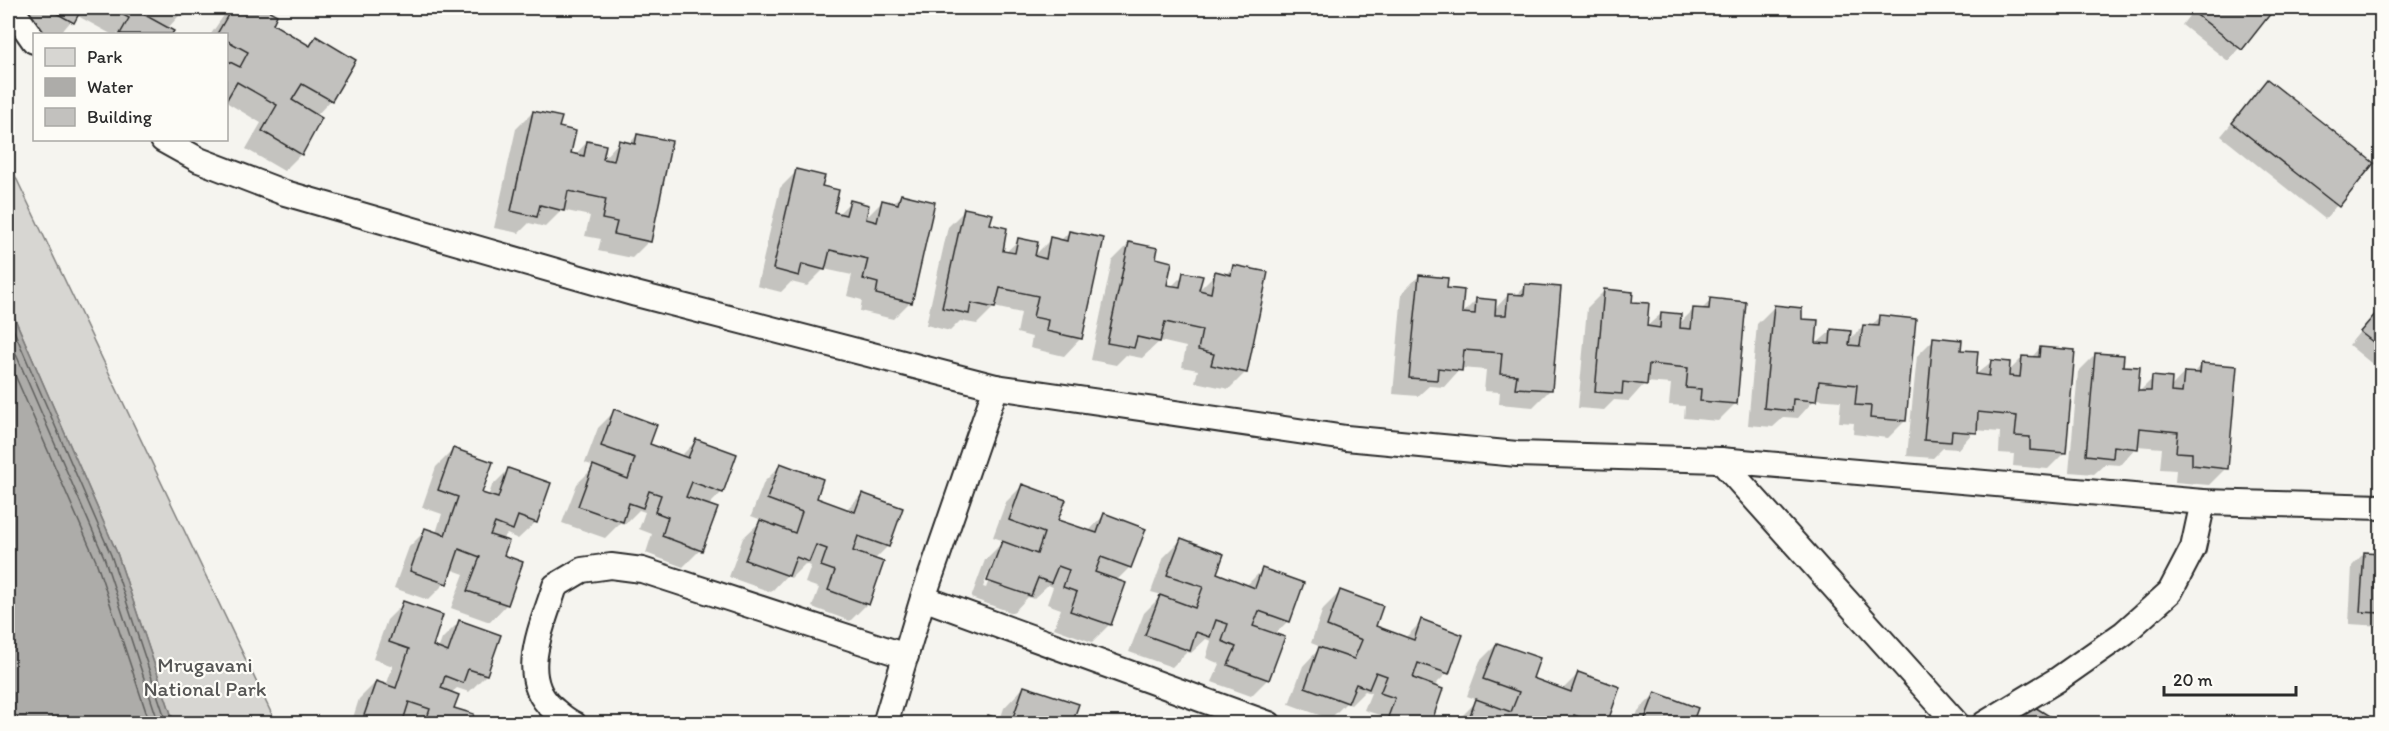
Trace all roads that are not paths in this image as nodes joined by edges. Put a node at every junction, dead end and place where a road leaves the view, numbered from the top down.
1 (11, 8) edge
2 (33, 39) edge
3 (165, 141) edge
4 (996, 387) junction
5 (1720, 460) junction
6 (2202, 502) junction
7 (2382, 507) edge
8 (923, 598) junction
9 (906, 656) junction
10 (574, 723) edge
11 (885, 723) edge
12 (1269, 723) edge
13 (1956, 723) edge
14 (1984, 723) edge

1 - 2 lane
3 - 4 lane
4 - 5 lane
4 - 8 lane
5 - 6 lane
5 - 13 lane
6 - 7 lane
6 - 14 lane
8 - 9 lane
8 - 12 lane
9 - 10 lane
9 - 11 lane

